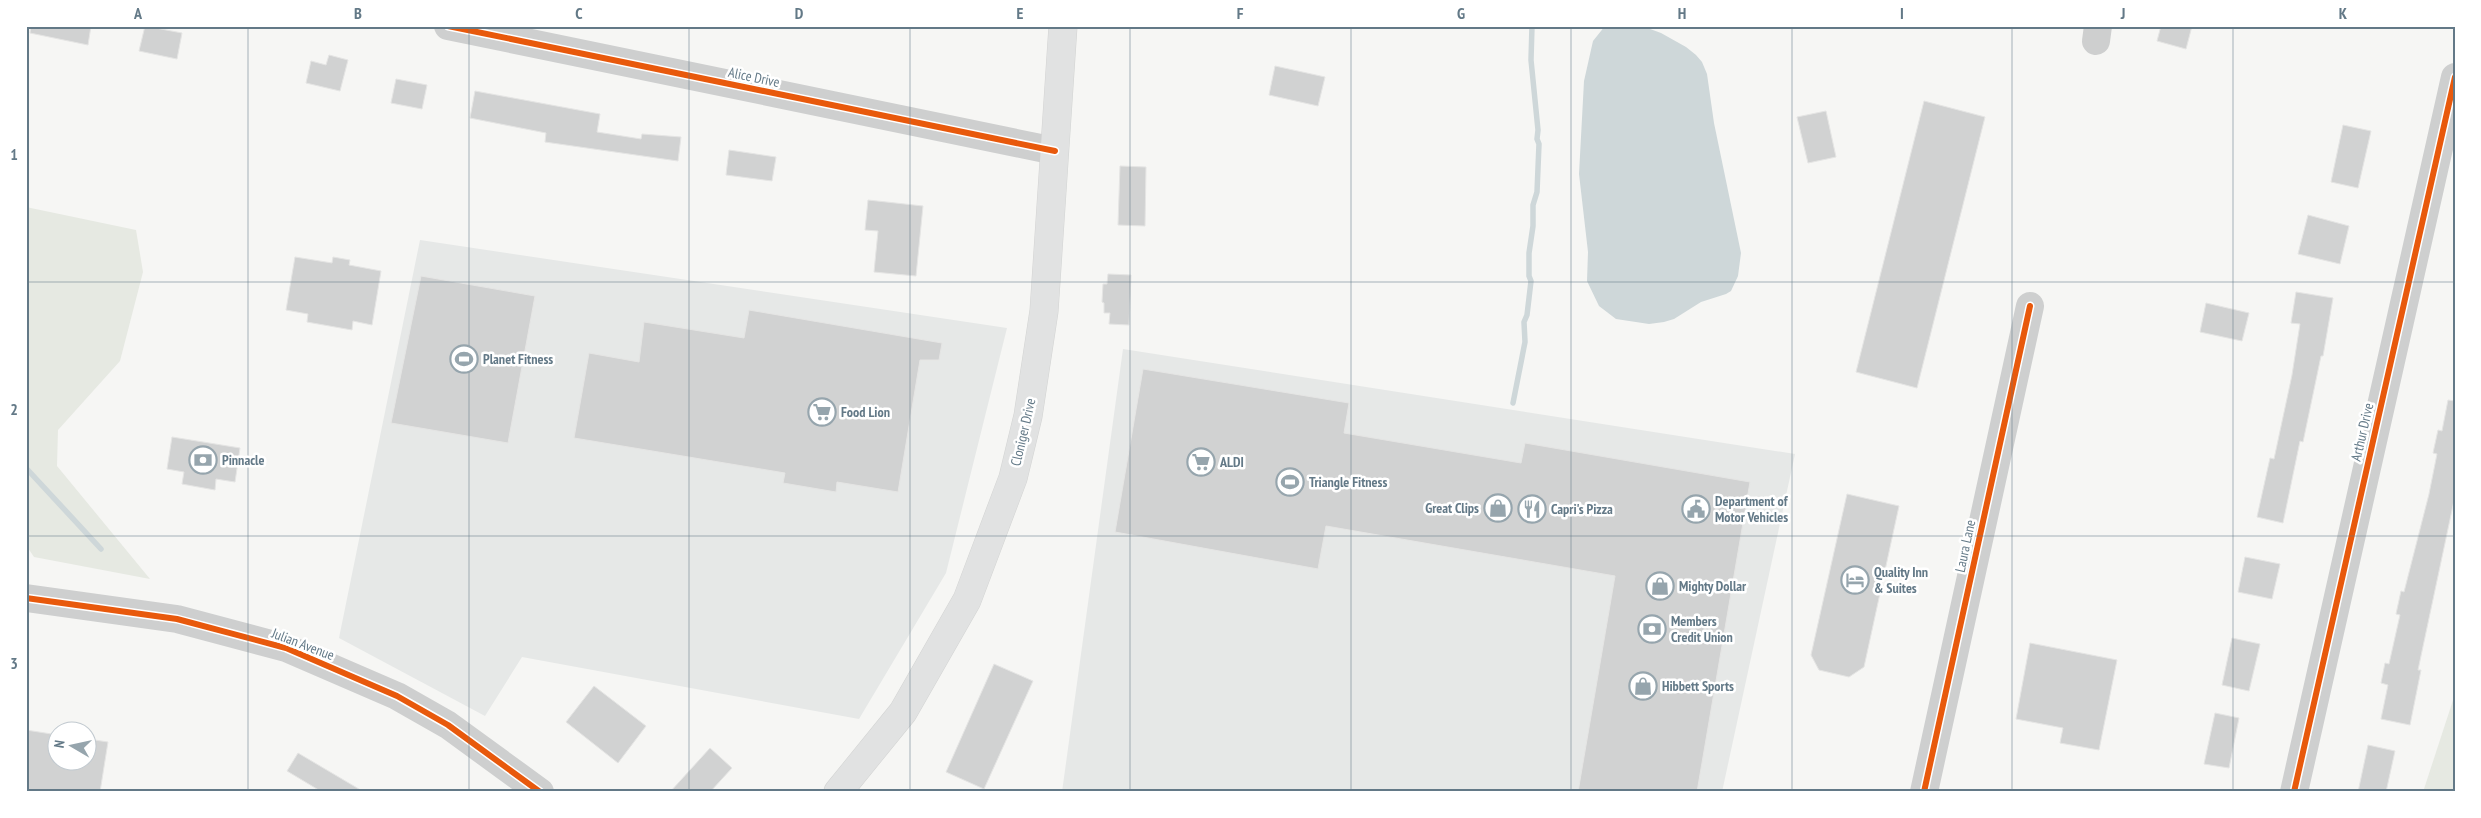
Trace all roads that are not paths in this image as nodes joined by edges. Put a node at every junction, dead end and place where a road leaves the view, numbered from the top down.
1 (448, 26) edge
2 (1063, 26) edge
3 (2455, 78) edge
4 (1055, 151) junction
5 (2030, 306) dead end
6 (26, 598) edge
7 (540, 792) edge
8 (838, 792) edge
9 (1924, 792) edge
10 (2294, 792) edge

1 - 4 street, Alice Drive
2 - 4 main road, Cloniger Drive
3 - 10 street, Arthur Drive
4 - 8 main road, Cloniger Drive
5 - 9 street, Laura Lane
6 - 7 street, Julian Avenue

